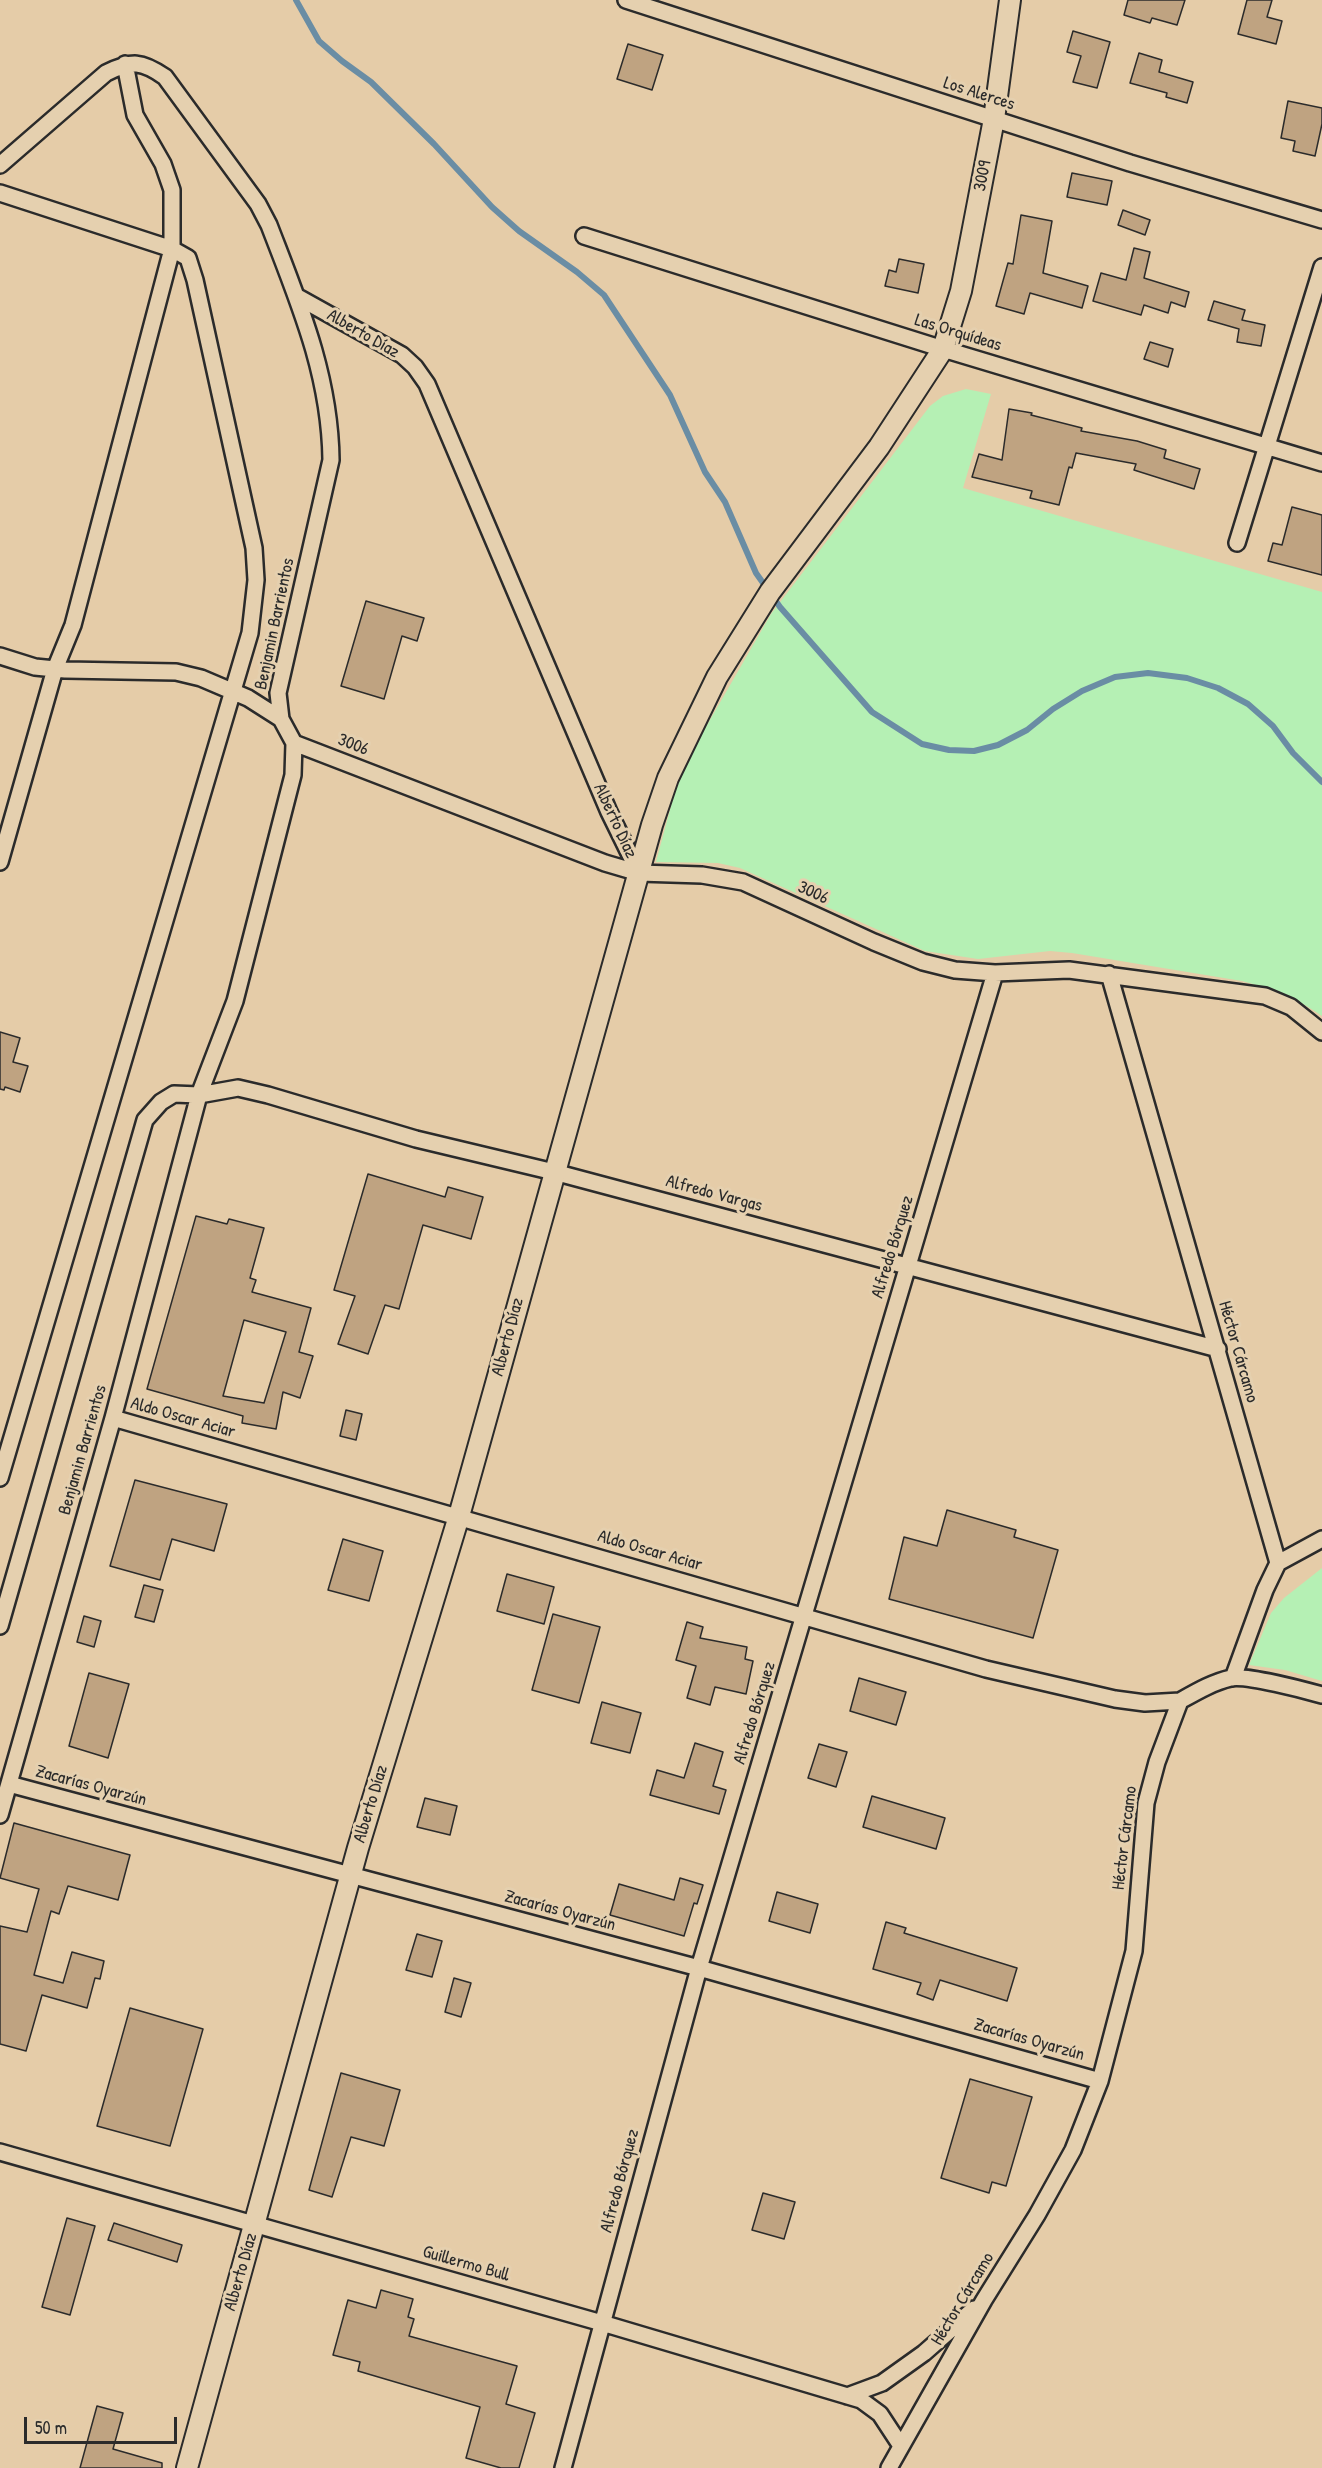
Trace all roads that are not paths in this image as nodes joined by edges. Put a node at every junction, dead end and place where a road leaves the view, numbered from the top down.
1 (626, 0) edge
2 (1010, 0) edge
3 (125, 64) junction
4 (994, 119) junction
5 (0, 165) edge
6 (0, 193) edge
7 (1322, 220) edge
8 (584, 236) dead end
9 (172, 249) junction
10 (1322, 267) edge
11 (296, 296) junction
12 (943, 349) junction
13 (1268, 447) junction
14 (1322, 463) edge
15 (1237, 543) dead end
16 (0, 656) edge
17 (55, 669) junction
18 (233, 692) junction
19 (281, 719) junction
20 (294, 743) junction
21 (0, 862) edge
22 (639, 873) junction
23 (995, 973) junction
24 (1109, 974) junction
25 (1322, 1032) edge
26 (199, 1095) junction
27 (554, 1172) junction
28 (907, 1266) junction
29 (1218, 1349) junction
30 (113, 1418) junction
31 (0, 1478) edge
32 (459, 1516) junction
33 (1322, 1539) edge
34 (1278, 1563) junction
35 (804, 1616) junction
36 (0, 1626) edge
37 (1233, 1678) junction
38 (1322, 1695) edge
39 (1180, 1701) junction
40 (9, 1784) junction
41 (0, 1815) edge
42 (350, 1876) junction
43 (699, 1968) junction
44 (1100, 2080) junction
45 (0, 2152) edge
46 (255, 2224) junction
47 (984, 2300) junction
48 (602, 2323) junction
49 (847, 2396) junction
50 (902, 2446) junction
51 (187, 2468) edge
52 (563, 2468) edge
53 (889, 2468) edge

1 - 4 street, Los Alerces
2 - 4 street, 3009
3 - 5 street
3 - 9 street
3 - 11 street, Benjamin Barrientos
4 - 7 street, Los Alerces
4 - 12 street, 3009
6 - 9 street
8 - 12 street, Las Orquídeas
9 - 17 street
9 - 18 street
10 - 13 street
11 - 19 street, Benjamin Barrientos
11 - 22 street, Alberto Díaz
12 - 13 street, Las Orquídeas
12 - 22 street, 3009
13 - 14 street, Las Orquídeas
13 - 15 street
16 - 17 street
17 - 18 street
17 - 21 street
18 - 19 street
18 - 31 street
19 - 20 street, Benjamin Barrientos
20 - 22 street, 3006
20 - 26 street, Benjamin Barrientos
22 - 23 street, 3006
22 - 27 street, Alberto Díaz
23 - 24 street, 3006
23 - 28 street, Alfredo Bórquez
24 - 25 street, 3006
24 - 29 street, Héctor Cárcamo
26 - 27 street, Alfredo Vargas
26 - 30 street, Benjamin Barrientos
26 - 36 street, Benjamin Barrientos
27 - 28 street, Alfredo Vargas
27 - 32 street, Alberto Díaz
28 - 29 street, Alfredo Vargas
28 - 35 street, Alfredo Bórquez
29 - 34 street, Héctor Cárcamo
30 - 32 street, Aldo Oscar Aciar
30 - 40 street, Benjamin Barrientos
32 - 35 street, Aldo Oscar Aciar
32 - 42 street, Alberto Díaz
33 - 34 street
34 - 37 street
35 - 39 street, Aldo Oscar Aciar
35 - 43 street, Alfredo Bórquez
37 - 38 street
37 - 39 street
39 - 44 street, Héctor Cárcamo
40 - 41 street, Benjamin Barrientos
40 - 42 street, Zacarías Oyarzún
42 - 43 street, Zacarías Oyarzún
42 - 46 street, Alberto Díaz
43 - 44 street, Zacarías Oyarzún
43 - 48 street, Alfredo Bórquez
44 - 47 street, Héctor Cárcamo
45 - 46 street, Guillermo Bull
46 - 48 street, Guillermo Bull
46 - 51 street, Alberto Díaz
47 - 49 street
47 - 50 street, Héctor Cárcamo
48 - 49 street, Guillermo Bull
48 - 52 street, Alfredo Bórquez
49 - 50 street, Guillermo Bull
50 - 53 street, Héctor Cárcamo

